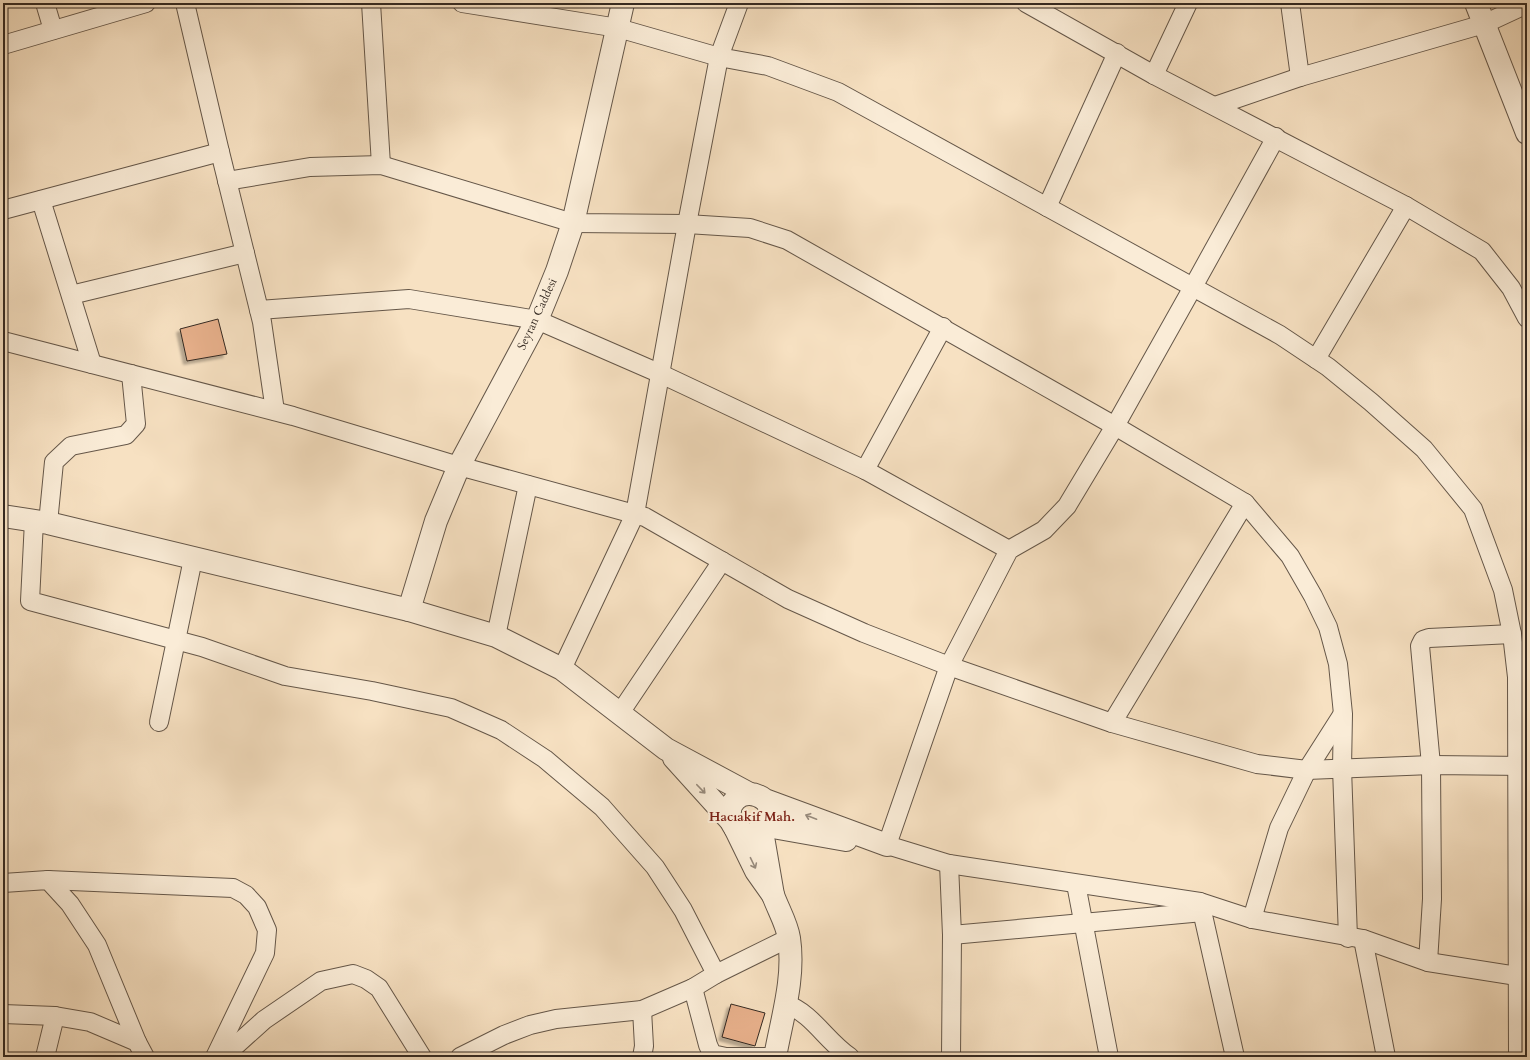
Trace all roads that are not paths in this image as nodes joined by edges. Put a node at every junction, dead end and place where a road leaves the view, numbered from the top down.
1 (45, 3) edge
2 (146, 3) edge
3 (185, 3) edge
4 (371, 3) edge
5 (462, 3) edge
6 (623, 3) edge
7 (739, 3) edge
8 (1026, 3) edge
9 (1188, 3) edge
10 (1290, 3) edge
11 (1476, 3) edge
12 (1527, 4) edge
13 (1053, 10) edge
14 (1484, 24) junction
15 (618, 28) junction
16 (53, 30) junction
17 (3, 45) edge
18 (1117, 53) junction
19 (719, 57) junction
20 (1154, 75) junction
21 (1300, 77) junction
22 (1215, 106) junction
23 (1527, 133) edge
24 (1276, 137) junction
25 (220, 152) junction
26 (381, 165) junction
27 (227, 181) junction
28 (41, 200) junction
29 (1406, 206) junction
30 (1047, 207) junction
31 (3, 210) edge
32 (573, 223) junction
33 (687, 224) junction
34 (245, 253) junction
35 (1193, 287) junction
36 (71, 295) junction
37 (259, 310) junction
38 (1527, 318) edge
39 (536, 320) junction
40 (943, 327) junction
41 (3, 341) edge
42 (1316, 359) junction
43 (92, 364) junction
44 (131, 374) junction
45 (661, 374) junction
46 (275, 411) junction
47 (1115, 426) junction
48 (460, 466) junction
49 (865, 470) junction
50 (528, 485) junction
51 (1245, 503) junction
52 (635, 514) junction
53 (3, 516) edge
54 (41, 522) junction
55 (1009, 550) junction
56 (193, 559) junction
57 (722, 561) junction
58 (409, 610) junction
59 (1512, 634) junction
60 (496, 636) junction
61 (177, 640) junction
62 (949, 666) junction
63 (562, 669) junction
64 (620, 714) junction
65 (1343, 714) junction
66 (159, 722) dead end
67 (1112, 723) junction
68 (666, 749) junction
69 (1431, 765) junction
70 (1522, 766) edge
71 (1342, 768) junction
72 (1308, 770) junction
73 (757, 797) junction
74 (733, 824) junction
75 (764, 829) junction
76 (887, 845) junction
77 (949, 864) junction
78 (48, 880) junction
79 (3, 883) edge
80 (1076, 884) junction
81 (773, 895) junction
82 (1201, 907) junction
83 (1252, 919) junction
84 (1084, 923) junction
85 (952, 936) junction
86 (789, 938) junction
87 (1356, 939) junction
88 (1428, 962) junction
89 (716, 974) junction
90 (1517, 976) junction
91 (693, 988) junction
92 (786, 1004) junction
93 (642, 1010) junction
94 (3, 1014) edge
95 (55, 1016) junction
96 (141, 1050) edge
97 (465, 1056) edge
98 (45, 1057) edge
99 (215, 1057) edge
100 (223, 1057) edge
101 (422, 1057) edge
102 (642, 1057) edge
103 (775, 1057) edge
104 (850, 1057) edge
105 (951, 1057) edge
106 (1109, 1057) edge
107 (1235, 1057) edge
108 (1386, 1057) edge
109 (1518, 1057) edge

1 - 16 street
2 - 16 street
3 - 25 street
4 - 26 street
5 - 15 street
6 - 15 street, Seyran Caddesi
7 - 19 street
8 - 13 street
9 - 20 street
10 - 21 street
11 - 14 street
12 - 14 street
13 - 18 street
14 - 21 street
14 - 23 street
15 - 19 street
15 - 32 street, Seyran Caddesi
16 - 17 street
18 - 20 street
18 - 30 street
19 - 30 street
19 - 33 street
20 - 22 street
21 - 22 street
22 - 24 street
24 - 29 street
24 - 35 street
25 - 27 street
25 - 28 street
26 - 27 street
26 - 32 street
27 - 34 street
28 - 31 street
28 - 36 street
29 - 38 street
29 - 42 street
30 - 35 street
32 - 33 street
32 - 39 street, Seyran Caddesi
33 - 40 street
33 - 45 street
34 - 36 street
34 - 37 street
35 - 42 street
35 - 47 street
36 - 43 street
37 - 39 street
37 - 46 street
39 - 45 street
39 - 48 street, Seyran Caddesi
40 - 47 street
40 - 49 street
41 - 43 street
42 - 59 street
43 - 44 street
44 - 46 street
44 - 54 street
45 - 49 street
45 - 52 street
46 - 48 street
47 - 51 street
47 - 55 street
48 - 50 street
48 - 58 street, Seyran Caddesi
49 - 55 street
50 - 52 street
50 - 60 street
51 - 65 street
51 - 67 street
52 - 57 street
52 - 63 street
53 - 54 street
54 - 56 street
54 - 61 street
55 - 62 street
56 - 58 street
56 - 61 street
57 - 62 street
57 - 64 street
58 - 60 street
59 - 69 street
59 - 70 street
60 - 63 street
61 - 66 street
61 - 89 street
62 - 67 street
62 - 76 street
63 - 64 street
64 - 68 street
65 - 71 street
65 - 72 street
67 - 72 street
68 - 73 street
68 -> 74 street
69 - 70 street
69 - 71 street
69 - 88 street
70 - 90 street
71 - 72 street
71 - 87 street
72 - 83 street
73 - 74 street
73 - 75 street
76 -> 73 street
74 - 75 street
74 -> 81 street
75 - 76 street
75 - 81 street
76 - 77 street
77 - 80 street
77 - 85 street
78 - 79 street
78 - 96 street
78 - 99 street
80 - 82 street
80 - 84 street
81 - 86 street
82 - 83 street
82 - 84 street
82 - 107 street
83 - 87 street
84 - 85 street
84 - 106 street
85 - 105 street
86 - 89 street
86 - 92 street
87 - 88 street
87 - 108 street
88 - 90 street
89 - 91 street
90 - 109 street
91 - 93 street
91 - 103 street
92 - 103 street
92 - 104 street
93 - 97 street
93 - 102 street
94 - 95 street
95 - 96 street
95 - 98 street
100 - 101 street

